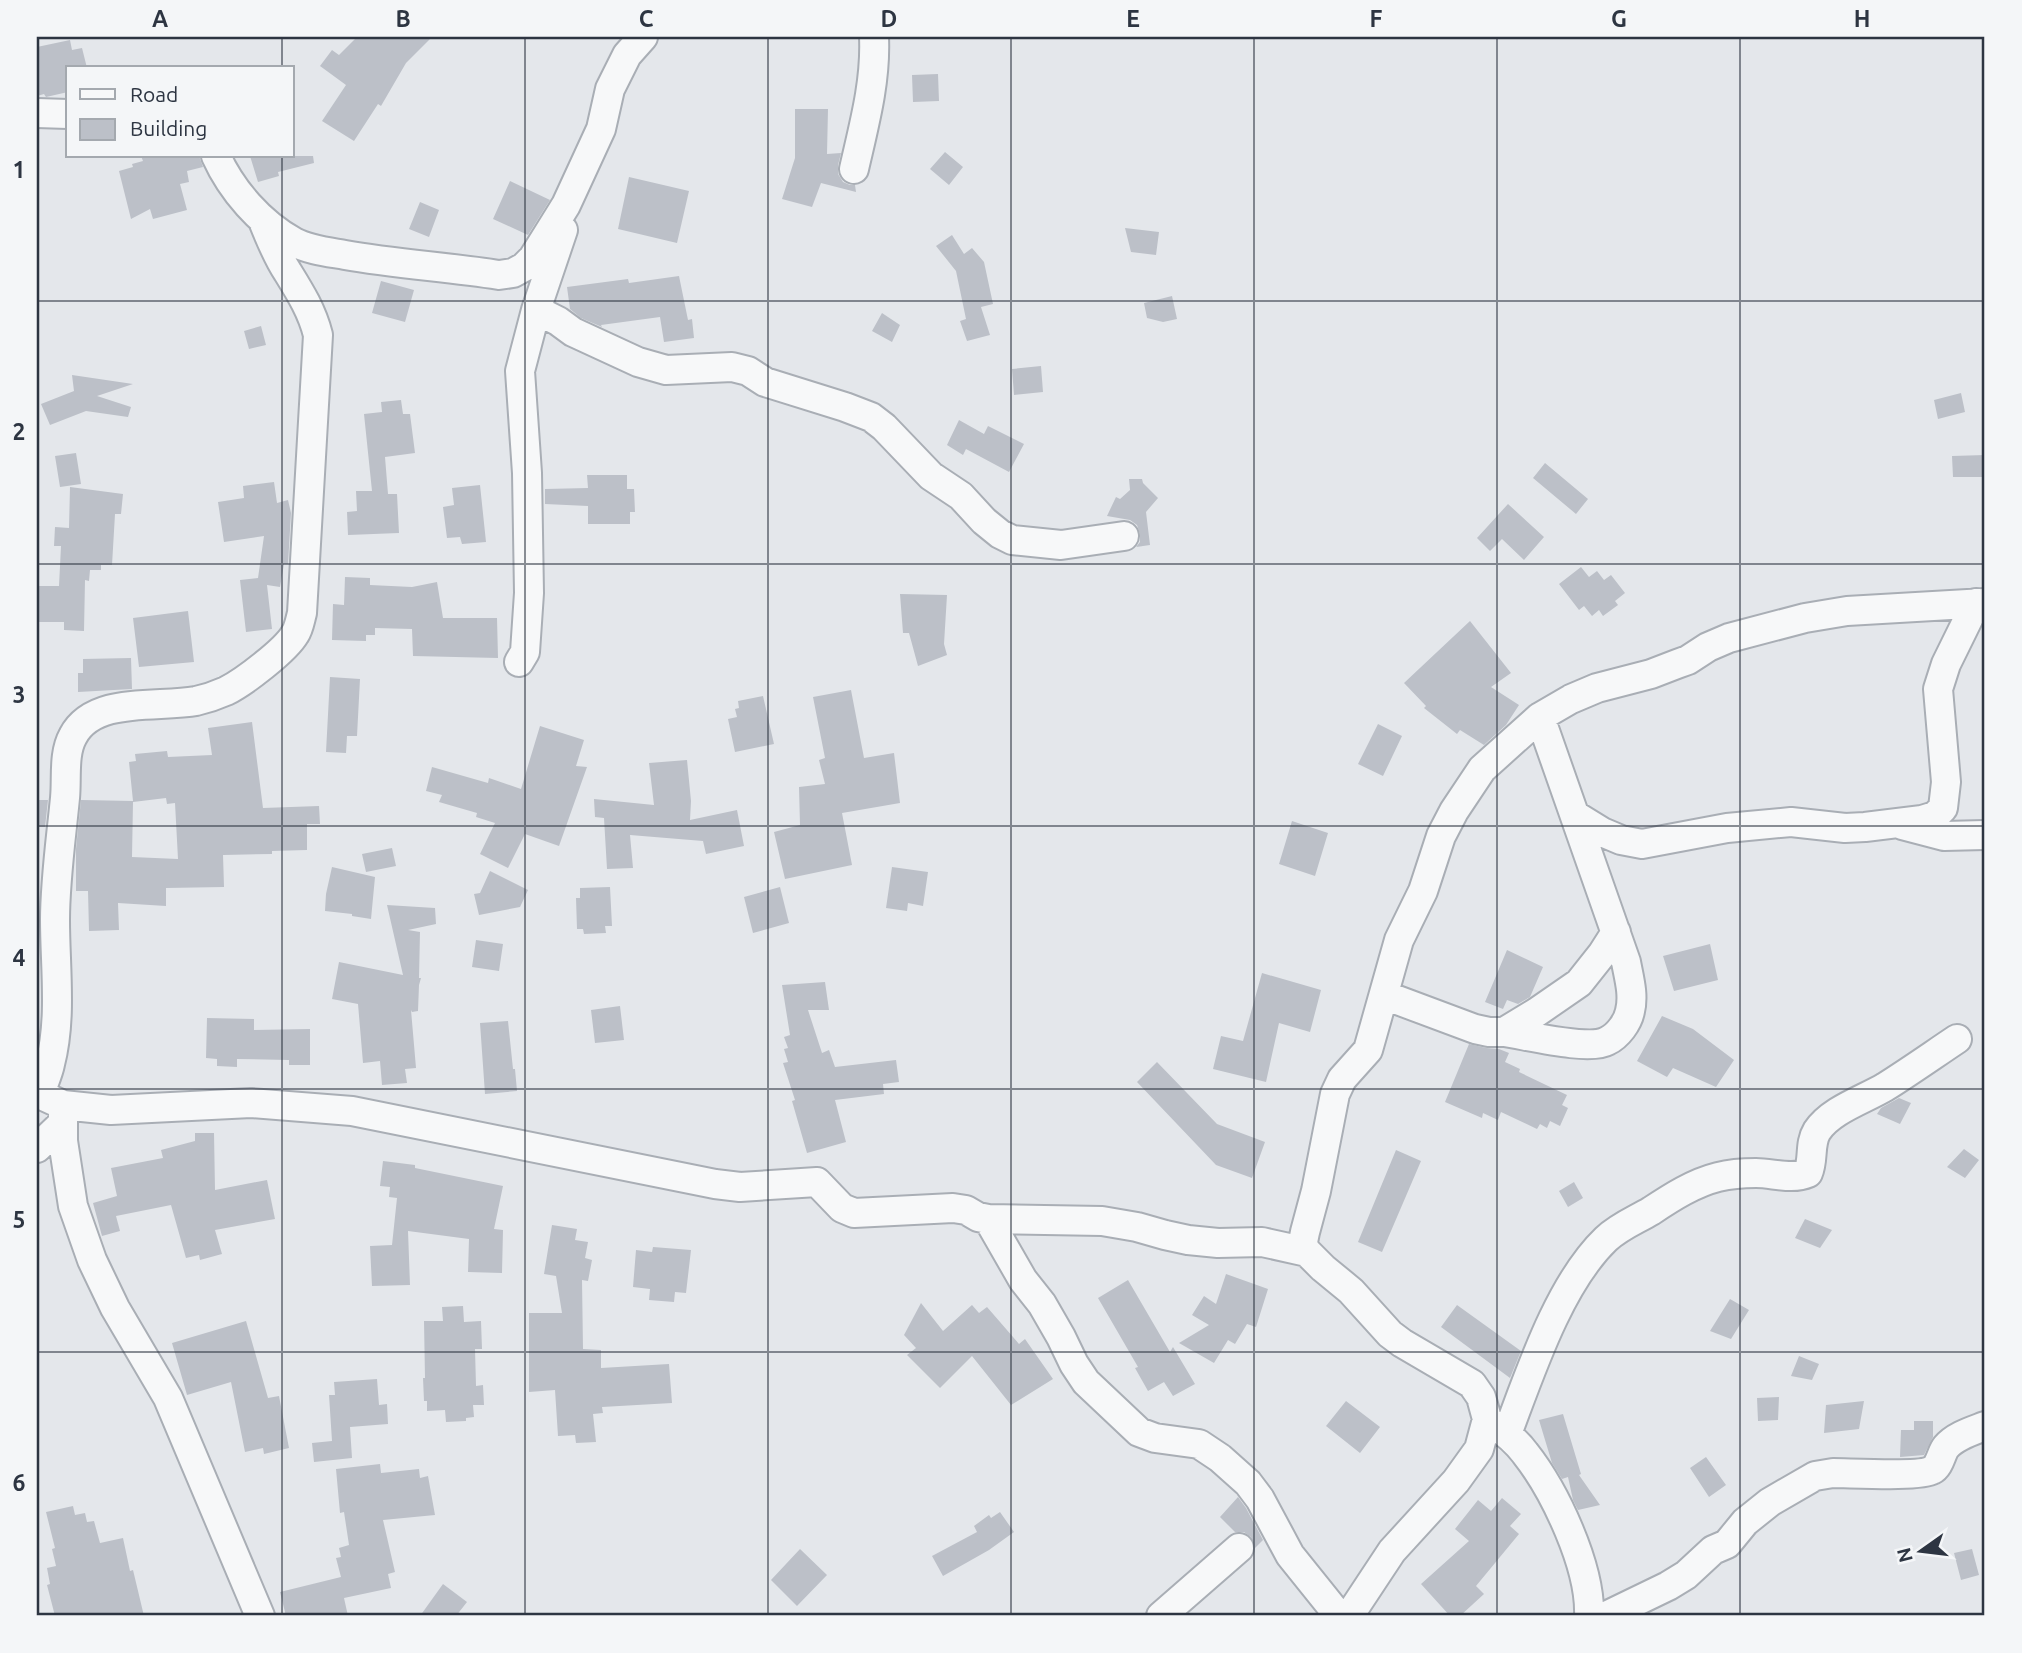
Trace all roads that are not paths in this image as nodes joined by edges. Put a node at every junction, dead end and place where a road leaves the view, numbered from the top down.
1 (643, 37) edge
2 (874, 37) edge
3 (37, 113) edge
4 (66, 114) edge
5 (217, 158) edge
6 (854, 169) dead end
7 (576, 187) junction
8 (263, 221) junction
9 (536, 310) junction
10 (1124, 536) dead end
11 (1981, 603) edge
12 (519, 662) dead end
13 (1540, 717) junction
14 (1576, 816) junction
15 (1895, 823) junction
16 (1985, 835) edge
17 (1616, 932) junction
18 (1384, 995) junction
19 (1504, 1032) junction
20 (1957, 1039) dead end
21 (51, 1104) edge
22 (37, 1148) edge
23 (988, 1219) junction
24 (1307, 1252) junction
25 (1985, 1426) edge
26 (1497, 1427) junction
27 (1239, 1548) dead end
28 (260, 1616) edge
29 (1161, 1616) edge
30 (1339, 1616) edge
31 (1349, 1616) edge
32 (1589, 1616) edge
33 (1606, 1616) edge

1 - 7 street
2 - 6 street
3 - 4 street
5 - 8 street
7 - 8 street
7 - 9 street
8 - 21 street
9 - 10 street
9 - 12 street
11 - 13 street
11 - 15 street
13 - 14 street
13 - 18 street
14 - 15 street
14 - 17 street
15 - 16 street
17 - 19 street
17 - 19 street
18 - 19 street
18 - 24 street
20 - 26 street
21 - 22 street
21 - 23 street
21 - 28 street
23 - 24 street
23 - 30 street
24 - 26 street
25 - 33 street
26 - 31 street
26 - 32 street
27 - 29 street

